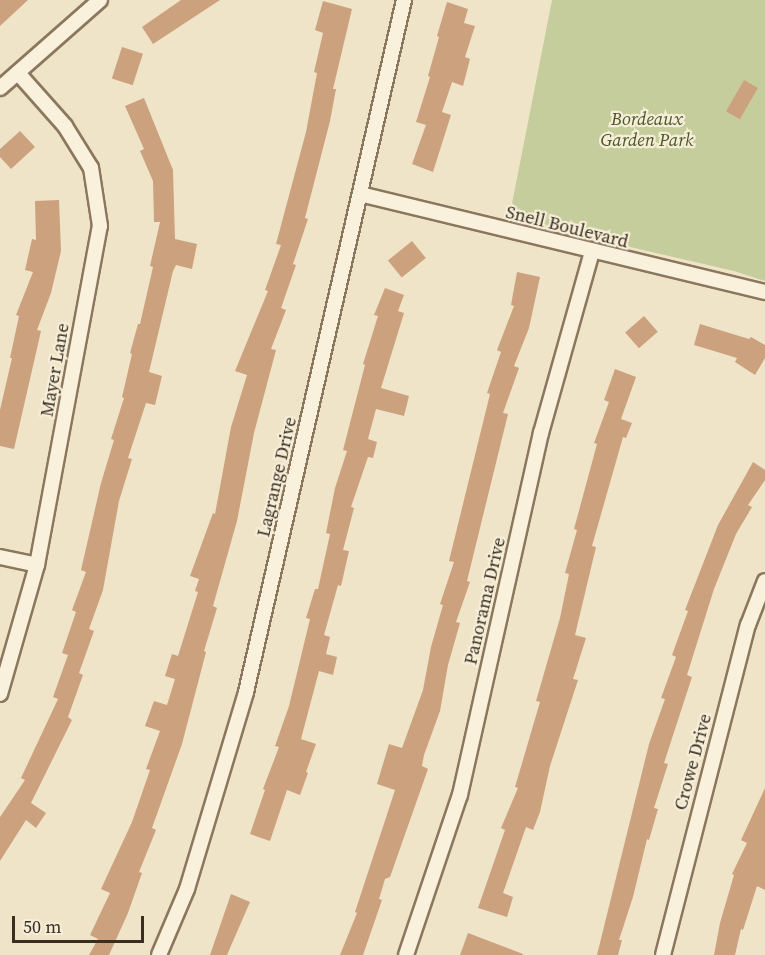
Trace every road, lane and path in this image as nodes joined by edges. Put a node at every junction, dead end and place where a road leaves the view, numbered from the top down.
1 (100, 0) edge
2 (404, 0) edge
3 (18, 73) junction
4 (0, 88) edge
5 (360, 194) junction
6 (592, 252) junction
7 (765, 292) edge
8 (0, 557) edge
9 (37, 565) junction
10 (765, 581) edge
11 (0, 694) edge
12 (159, 955) edge
13 (406, 955) edge
14 (663, 955) edge

1 - 3 street
2 - 5 street, Lagrange Drive
3 - 4 street
3 - 9 street, Mayer Lane
5 - 6 street, Snell Boulevard
5 - 12 street, Lagrange Drive
6 - 7 street, Snell Boulevard
6 - 13 street, Panorama Drive
8 - 9 street
9 - 11 street, Mayer Lane
10 - 14 street, Crowe Drive

